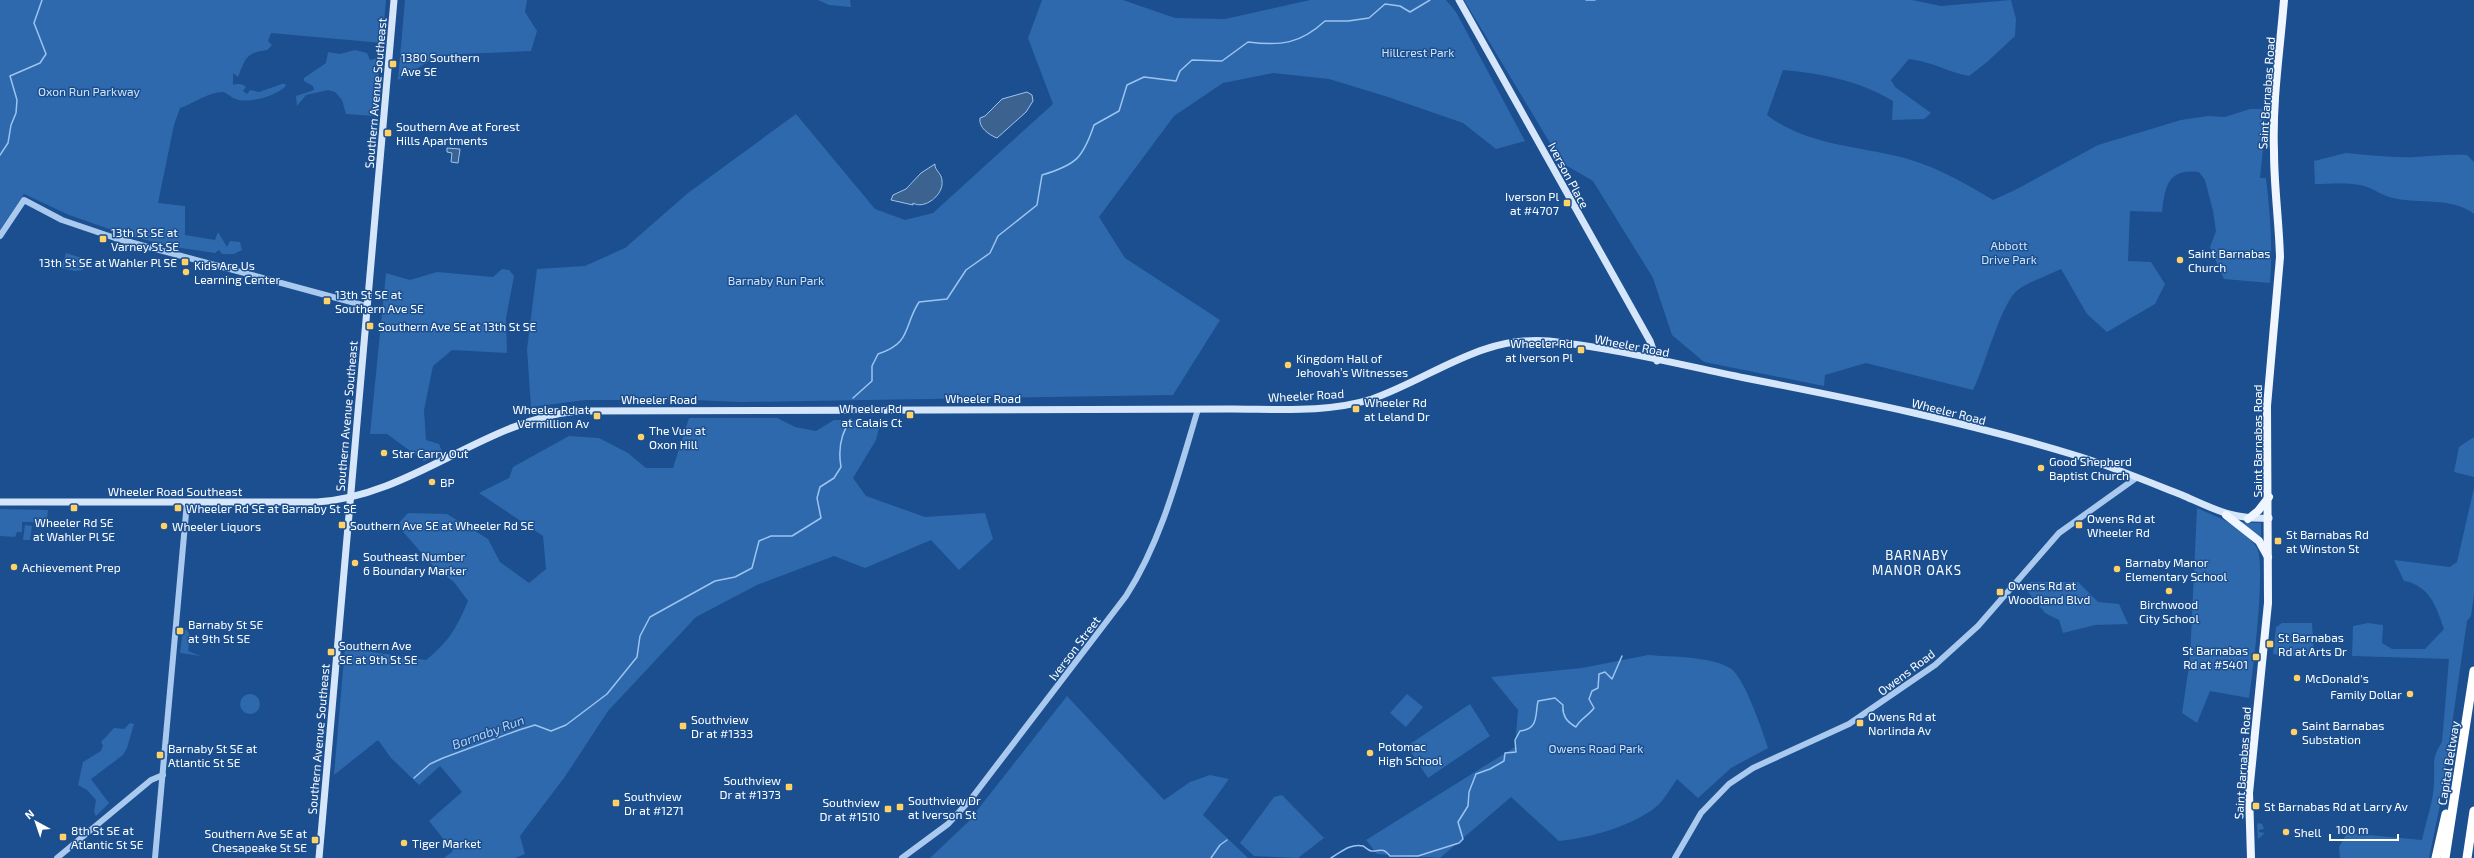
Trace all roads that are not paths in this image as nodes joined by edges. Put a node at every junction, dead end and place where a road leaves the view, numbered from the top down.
1 (394, 0) edge
2 (1459, 0) edge
3 (2284, 0) edge
4 (0, 236) edge
5 (366, 306) junction
6 (1657, 360) junction
7 (1198, 409) junction
8 (2136, 478) junction
9 (2269, 496) junction
10 (350, 498) junction
11 (0, 502) edge
12 (187, 502) junction
13 (2226, 515) junction
14 (2269, 518) junction
15 (2248, 519) junction
16 (2269, 558) junction
17 (2474, 671) edge
18 (2472, 687) junction
19 (163, 775) junction
20 (2474, 812) edge
21 (57, 858) edge
22 (155, 858) edge
23 (319, 858) edge
24 (902, 858) edge
25 (1675, 858) edge
26 (2251, 858) edge
27 (2436, 858) edge
28 (2445, 858) edge
29 (2467, 858) edge

1 - 5 main road, Southern Avenue Southeast
2 - 6 main road, Iverson Place
3 - 9 main road, Saint Barnabas Road
4 - 5 street
5 - 10 main road, Southern Avenue Southeast
6 - 7 main road, Wheeler Road
6 - 8 main road, Wheeler Road
7 - 10 main road, Wheeler Road
7 - 24 street, Iverson Street
8 - 13 main road, Wheeler Road
8 - 25 street, Owens Road
9 - 14 main road, Saint Barnabas Road
9 - 15 main road
10 - 12 main road, Wheeler Road Southeast
10 - 23 main road, Southern Avenue Southeast
11 - 12 main road, Wheeler Road Southeast
12 - 19 street
13 - 15 main road, Wheeler Road
13 - 16 main road
14 - 15 main road, Wheeler Road
14 - 16 main road, Saint Barnabas Road
16 - 26 main road, Saint Barnabas Road
17 - 18 highway, Capital Beltway
18 - 27 highway
18 - 28 highway, Capital Beltway
19 - 21 street
19 - 22 street
20 - 29 highway

